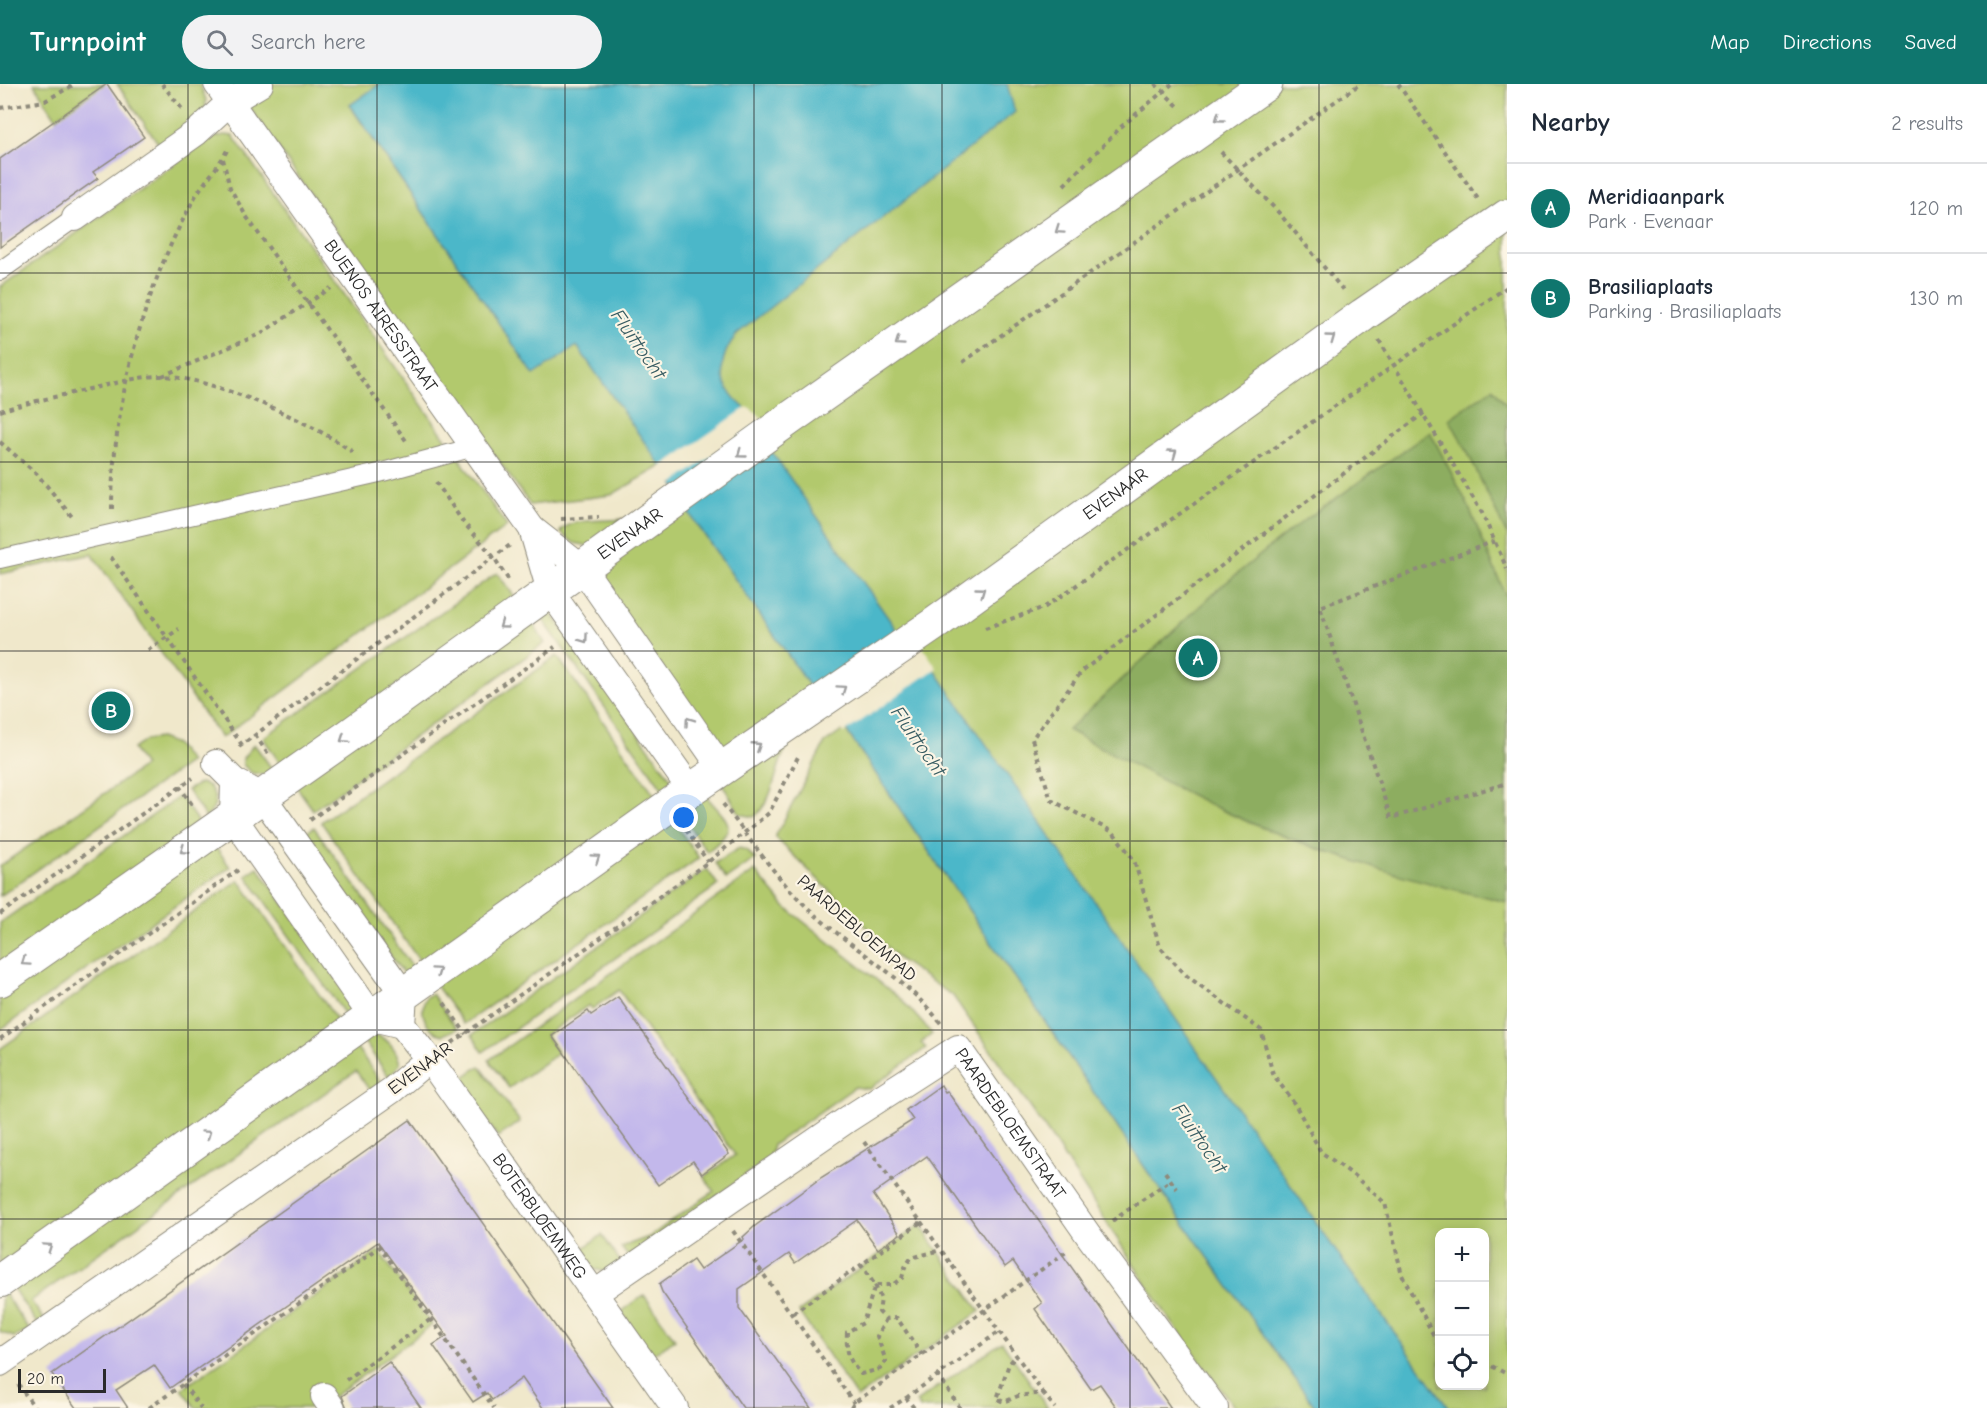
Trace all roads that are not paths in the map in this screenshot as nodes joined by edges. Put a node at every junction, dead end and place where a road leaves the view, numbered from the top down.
1 (260, 84) edge
2 (1266, 84) edge
3 (223, 93) edge
4 (75, 218) joint
5 (1501, 221) edge
6 (0, 271) edge
7 (474, 447) junction
8 (532, 529) junction
9 (0, 559) edge
10 (582, 569) junction
11 (550, 591) junction
12 (216, 763) road end
13 (234, 781) junction
14 (710, 786) junction
15 (262, 796) junction
16 (233, 817) junction
17 (0, 980) edge
18 (393, 1013) junction
19 (429, 1059) junction
20 (0, 1281) edge
21 (595, 1293) junction
22 (1, 1361) edge
23 (675, 1408) edge
24 (1215, 1408) edge

1 - 3 street
2 -> 10 main road, EVENAAR
3 - 4 street
3 - 7 street, BUENOS AIRESSTRAAT
4 - 6 street
14 -> 5 main road, EVENAAR
7 - 8 street, BUENOS AIRESSTRAAT
7 - 9 street
8 - 10 street, BUENOS AIRESSTRAAT
8 - 11 street, BUENOS AIRESSTRAAT
10 - 11 main road, EVENAAR
14 -> 10 street, EVENAAR
11 -> 14 street
11 -> 15 main road, EVENAAR
12 - 13 street
13 - 15 street
13 - 16 street
18 -> 14 main road, EVENAAR
15 - 16 main road, EVENAAR
15 - 18 street, BOTERBLOEMWEG
16 -> 17 main road, EVENAAR
16 - 18 street, BOTERBLOEMWEG
18 - 19 street, BOTERBLOEMWEG
20 -> 18 main road, EVENAAR
19 - 21 street, BOTERBLOEMWEG
19 - 22 street, EVENAAR
21 - 23 street, BOTERBLOEMWEG
21 - 24 street, PAARDEBLOEMSTRAAT

